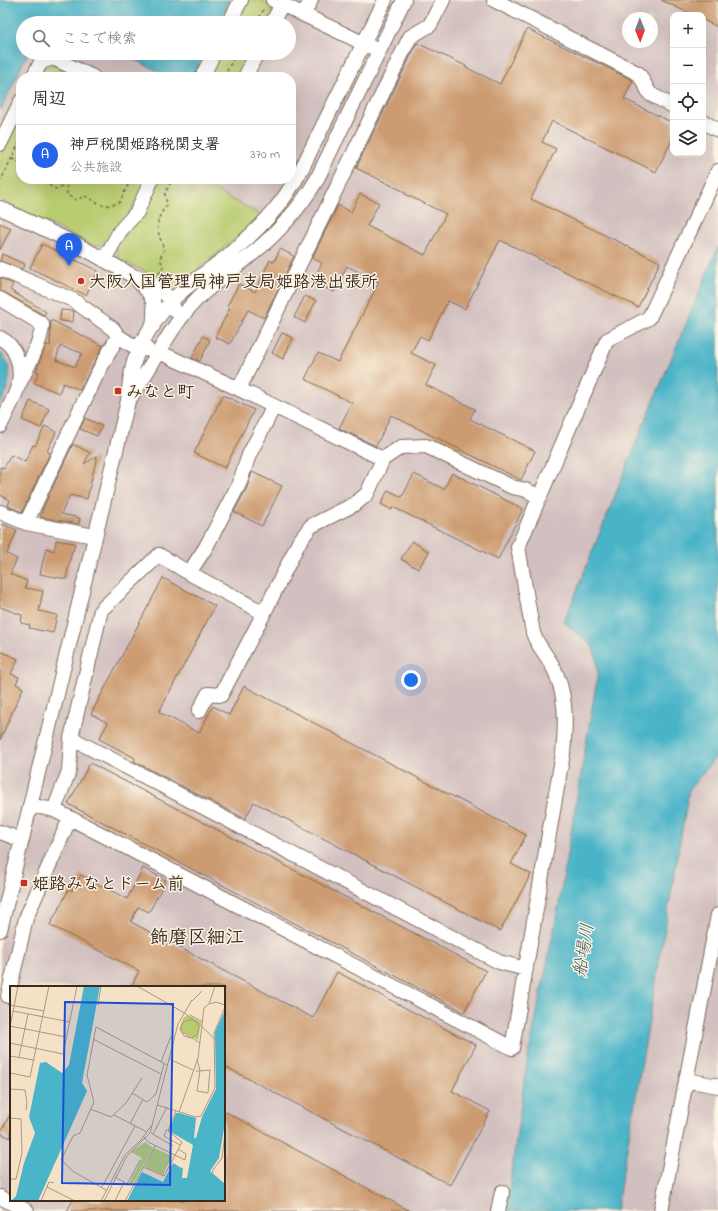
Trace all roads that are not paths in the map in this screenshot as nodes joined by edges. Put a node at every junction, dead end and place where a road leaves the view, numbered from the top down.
1 (240, 0) edge
2 (311, 0) edge
3 (385, 0) edge
4 (404, 0) edge
5 (443, 0) edge
6 (494, 0) edge
7 (274, 3) edge
8 (304, 14) junction
9 (232, 16) edge
10 (273, 16) edge
11 (364, 43) junction
12 (379, 50) junction
13 (47, 60) edge
14 (57, 60) edge
15 (210, 60) edge
16 (254, 60) edge
17 (36, 72) edge
18 (82, 72) edge
19 (204, 72) edge
20 (248, 72) edge
21 (670, 104) edge
22 (16, 111) edge
23 (706, 124) edge
24 (718, 130) edge
25 (0, 144) edge
26 (718, 171) edge
27 (296, 179) edge
28 (150, 184) edge
29 (293, 184) edge
30 (0, 208) edge
31 (104, 260) junction
32 (0, 269) edge
33 (133, 276) junction
34 (152, 296) junction
35 (0, 299) edge
36 (196, 300) junction
37 (172, 301) junction
38 (153, 326) junction
39 (176, 327) junction
40 (118, 336) junction
41 (2, 339) edge
42 (162, 347) junction
43 (138, 349) junction
44 (34, 353) junction
45 (18, 386) junction
46 (239, 388) junction
47 (128, 401) junction
48 (274, 406) junction
49 (0, 426) edge
50 (383, 459) junction
51 (540, 497) junction
52 (0, 512) edge
53 (26, 523) junction
54 (94, 536) junction
55 (189, 573) junction
56 (264, 613) junction
57 (199, 711) dead end
58 (71, 738) junction
59 (30, 805) junction
60 (54, 810) junction
61 (70, 818) junction
62 (0, 832) edge
63 (22, 840) junction
64 (718, 915) edge
65 (0, 930) edge
66 (526, 970) junction
67 (712, 976) edge
68 (10, 986) edge
69 (10, 987) edge
70 (8, 996) dead end
71 (686, 1080) junction
72 (718, 1086) edge
73 (502, 1192) dead end
74 (0, 1197) edge
75 (27, 1211) edge
76 (498, 1211) edge
77 (661, 1211) edge

1 - 9 street
2 - 8 street
3 - 11 street
4 - 12 street
5 - 46 street
6 - 21 street
7 - 8 street
7 - 10 street
8 - 11 street
11 - 12 street
11 - 27 street
12 - 36 street
13 - 17 street
14 - 18 street
15 - 19 street
16 - 20 street
22 - 25 street
23 - 24 street
26 - 51 street
28 - 31 street
29 - 37 street
30 - 31 street
31 - 33 street
32 - 40 street
33 - 34 street
33 - 37 street
34 - 37 street
34 - 38 street
35 - 44 street
36 - 37 street
36 - 39 street
37 - 38 street
37 - 39 street
38 - 43 street
39 - 42 street
40 - 43 street
40 - 53 street
41 - 44 street
41 - 45 street
42 - 43 street
42 - 46 street
42 - 47 street
43 - 47 street
44 - 45 street
45 - 49 street
46 - 48 street
47 - 54 street
48 - 50 street
48 - 55 street
50 - 51 street
50 - 56 street
51 - 66 street
52 - 53 street
53 - 54 street
54 - 59 street
55 - 56 street
55 - 58 street
56 - 57 street
58 - 60 street
58 - 66 street
59 - 60 street
59 - 63 street
60 - 61 street
61 - 66 street
61 - 68 street
62 - 63 street
63 - 65 street
64 - 67 street
67 - 71 street
69 - 70 street
71 - 72 street
71 - 77 street
73 - 76 street
74 - 75 street

